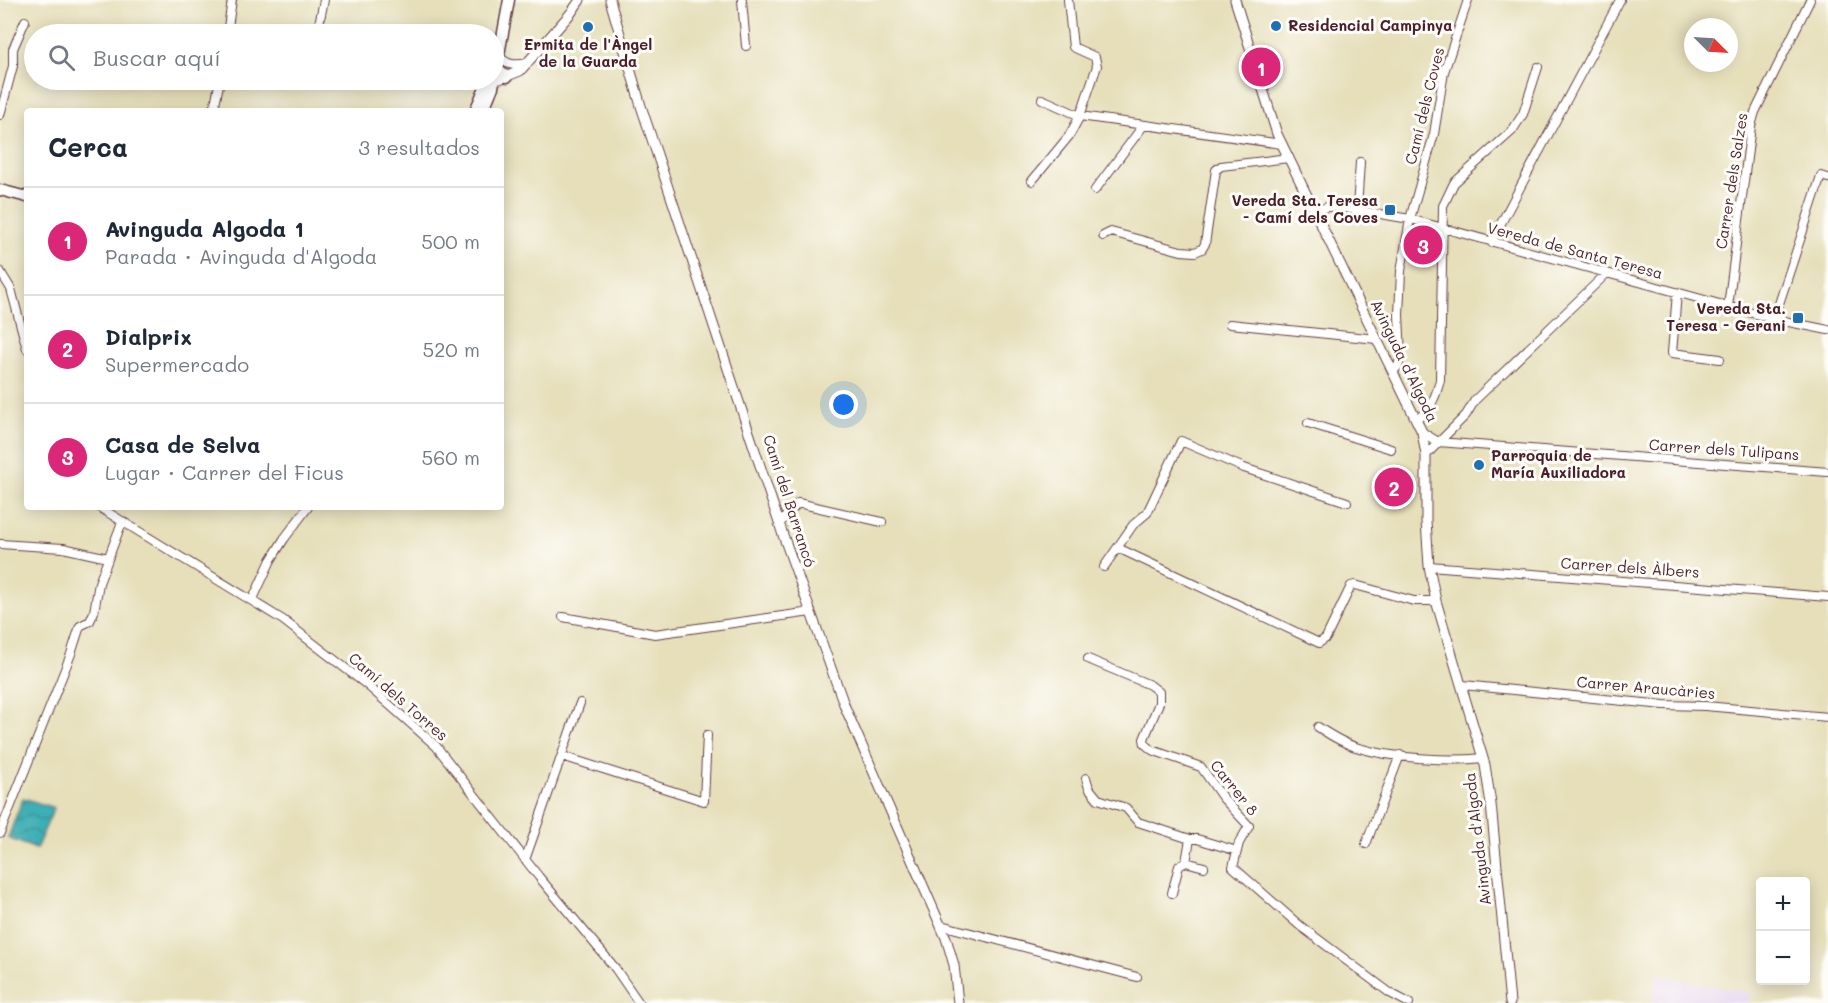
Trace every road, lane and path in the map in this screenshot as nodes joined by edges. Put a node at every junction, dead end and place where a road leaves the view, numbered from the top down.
1 (232, 0) edge
2 (324, 0) edge
3 (503, 0) edge
4 (509, 0) edge
5 (580, 0) edge
6 (610, 0) edge
7 (741, 0) edge
8 (1068, 0) edge
9 (1235, 0) edge
10 (1468, 0) edge
11 (1620, 0) edge
12 (1810, 0) edge
13 (26, 21) dead end
14 (25, 24) edge
15 (228, 24) edge
16 (319, 24) dead end
17 (499, 24) edge
18 (24, 25) edge
19 (504, 32) edge
20 (746, 46) dead end
21 (504, 59) edge
22 (526, 64) junction
23 (1538, 67) dead end
24 (504, 77) edge
25 (507, 77) joint
26 (218, 90) edge
27 (484, 90) edge
28 (488, 90) edge
29 (1042, 99) dead end
30 (213, 108) edge
31 (476, 108) edge
32 (482, 108) edge
33 (0, 115) edge
34 (1080, 116) junction
35 (1143, 126) junction
36 (1282, 144) junction
37 (1289, 158) junction
38 (1360, 162) dead end
39 (1828, 178) edge
40 (1032, 181) dead end
41 (0, 190) edge
42 (1095, 190) dead end
43 (24, 196) edge
44 (1358, 209) junction
45 (1315, 211) junction
46 (1410, 219) junction
47 (1442, 228) junction
48 (1104, 236) dead end
49 (1491, 242) junction
50 (0, 271) edge
51 (1607, 273) junction
52 (1677, 293) junction
53 (1728, 306) junction
54 (1774, 319) junction
55 (1230, 324) dead end
56 (1828, 330) edge
57 (24, 338) edge
58 (1377, 339) junction
59 (1720, 359) dead end
60 (1393, 372) junction
61 (1416, 420) junction
62 (1308, 423) dead end
63 (1422, 432) junction
64 (1438, 442) junction
65 (1391, 449) dead end
66 (1426, 455) junction
67 (1828, 472) edge
68 (1347, 502) dead end
69 (104, 510) edge
70 (306, 510) edge
71 (122, 522) junction
72 (882, 522) dead end
73 (780, 523) junction
74 (0, 544) edge
75 (1118, 548) junction
76 (108, 558) junction
77 (1429, 566) junction
78 (1104, 567) dead end
79 (1828, 597) edge
80 (252, 601) junction
81 (1436, 601) junction
82 (811, 612) junction
83 (564, 616) dead end
84 (1088, 659) dead end
85 (1462, 685) junction
86 (580, 703) dead end
87 (1828, 717) edge
88 (1318, 726) dead end
89 (707, 735) dead end
90 (1400, 755) junction
91 (562, 756) junction
92 (1483, 758) junction
93 (1086, 778) dead end
94 (0, 833) edge
95 (1190, 839) junction
96 (1366, 844) dead end
97 (1237, 851) junction
98 (525, 860) junction
99 (1186, 862) junction
100 (1204, 867) dead end
101 (1172, 894) dead end
102 (941, 926) junction
103 (1137, 977) dead end
104 (639, 1003) edge
105 (958, 1003) edge
106 (1409, 1003) edge
107 (1510, 1003) edge

1 - 15 street
2 - 16 street
3 - 17 main road
4 - 19 main road
5 - 22 street
6 - 73 street, Camí del Barrancó
7 - 20 street
8 - 34 street
9 - 36 street, Avinguda d'Algoda
10 - 46 street, Camí dels Coves
11 - 49 street
12 - 53 street, Carrer dels Salzes
13 - 14 street
18 - 33 street
21 - 22 street
22 - 25 street
23 - 47 street
24 - 25 main road
26 - 30 street
27 - 31 main road
28 - 32 main road
29 - 34 street
34 - 35 street
34 - 40 street
35 - 36 street
35 - 42 street
36 - 37 street, Avinguda d'Algoda
37 - 45 street, Avinguda d'Algoda
37 - 48 street
38 - 44 street
39 - 54 street
41 - 43 main road
44 - 45 street, Vereda de Santa Teresa
44 - 46 street, Vereda de Santa Teresa
45 - 58 street, Avinguda d'Algoda
46 - 47 street, Vereda de Santa Teresa
46 - 60 street, Camí dels Coves
47 - 49 street, Vereda de Santa Teresa
47 - 61 street
49 - 51 street, Vereda de Santa Teresa
50 - 57 street
51 - 52 street, Vereda de Santa Teresa
51 - 64 street
52 - 53 street, Vereda de Santa Teresa
52 - 59 street
53 - 54 street, Vereda de Santa Teresa
54 - 56 street, Vereda de Santa Teresa
55 - 58 street
58 - 60 street, Avinguda d'Algoda
60 - 61 street, Avinguda d'Algoda
61 - 63 street, Avinguda d'Algoda
62 - 65 street
63 - 64 street, Carrer dels Tulipans
63 - 66 street, Avinguda d'Algoda
64 - 66 street
64 - 67 street, Carrer dels Tulipans
66 - 77 street, Avinguda d'Algoda
68 - 75 street
69 - 71 street, Camí dels Torres
70 - 80 street
71 - 76 street
71 - 80 street, Camí dels Torres
72 - 73 street
73 - 82 street, Camí del Barrancó
74 - 76 street
75 - 78 street
75 - 81 street
76 - 94 street
77 - 79 street, Carrer dels Àlbers
77 - 81 street, Avinguda d'Algoda
80 - 98 street, Camí dels Torres
81 - 85 street, Avinguda d'Algoda
82 - 83 street
82 - 102 street, Camí del Barrancó
84 - 97 street, Carrer 8
85 - 87 street, Carrer Araucàries
85 - 92 street, Avinguda d'Algoda
86 - 91 street
88 - 90 street
89 - 91 street
90 - 92 street
90 - 96 street
91 - 98 street
92 - 107 street, Avinguda d'Algoda
93 - 95 street
95 - 97 street
95 - 99 street
97 - 106 street
98 - 104 street, Camí dels Torres
99 - 100 street
99 - 101 street
102 - 103 street
102 - 105 street, Camí del Barrancó

